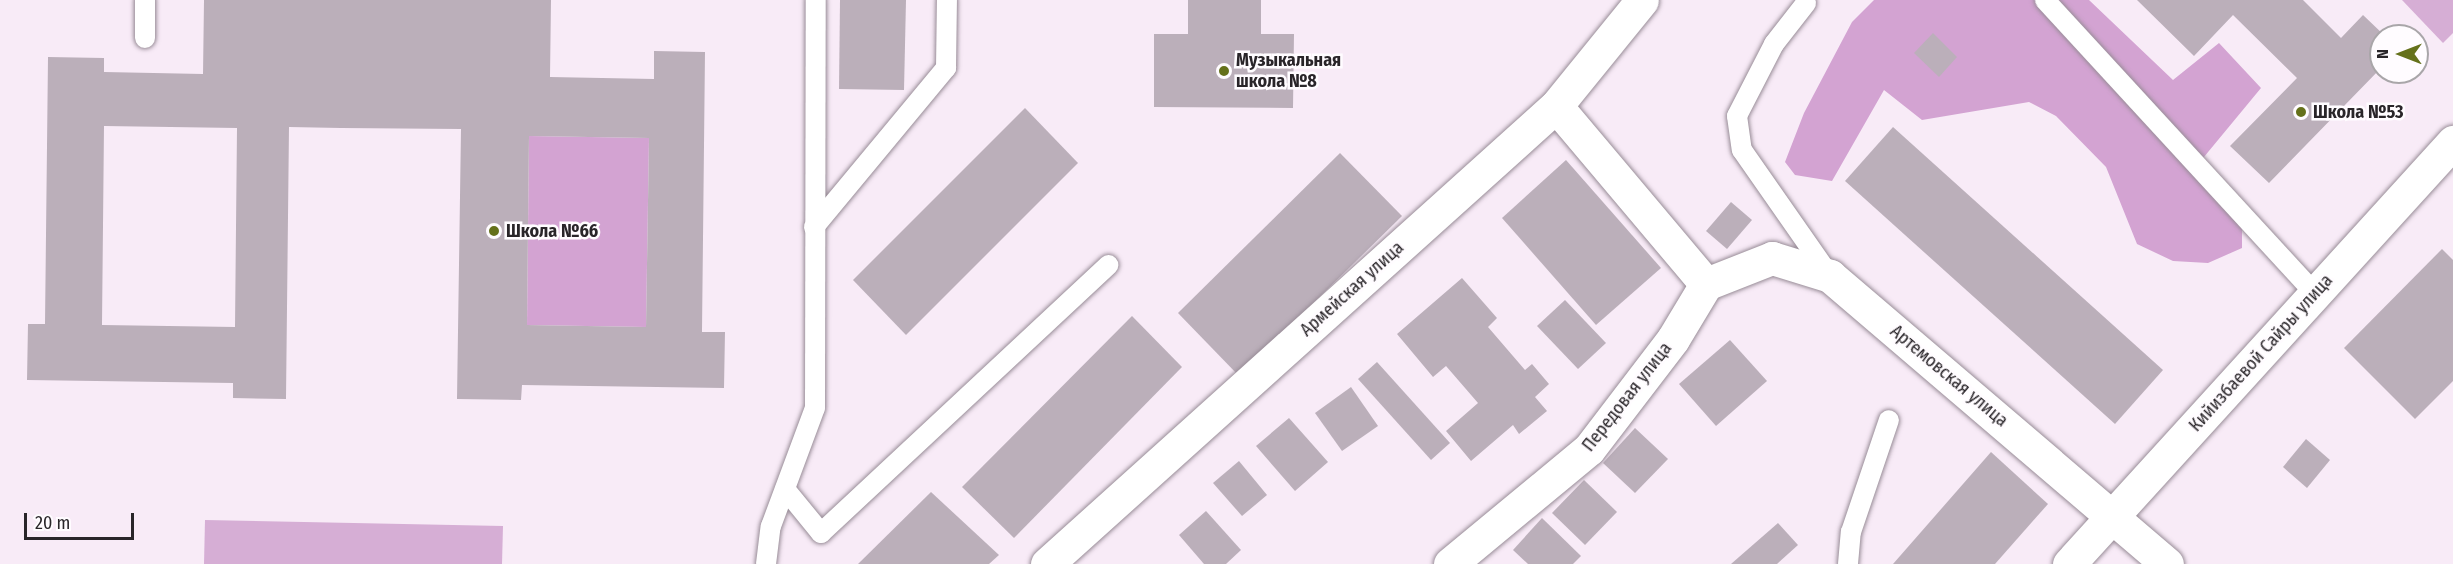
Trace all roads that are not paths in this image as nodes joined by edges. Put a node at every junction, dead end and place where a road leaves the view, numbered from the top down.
1 (145, 0) edge
2 (816, 0) edge
3 (947, 0) edge
4 (1642, 0) edge
5 (2045, 0) edge
6 (1806, 3) dead end
7 (145, 38) dead end
8 (1556, 106) junction
9 (2453, 142) edge
10 (814, 227) junction
11 (1108, 265) dead end
12 (1830, 276) junction
13 (1706, 284) junction
14 (2314, 294) junction
15 (1890, 420) dead end
16 (785, 489) junction
17 (2115, 515) junction
18 (766, 564) edge
19 (1047, 564) edge
20 (1450, 564) edge
21 (1848, 564) edge
22 (2069, 564) edge
23 (2167, 564) edge

1 - 7 lane
2 - 10 lane
3 - 10 lane
4 - 8 street, Армейская улица
5 - 14 lane
6 - 12 lane
8 - 13 street
8 - 19 street, Армейская улица
9 - 14 street, Кийизбаевой Сайры улица
10 - 16 lane
11 - 16 lane
12 - 13 street, Артемовская улица
12 - 17 street, Артемовская улица
13 - 20 street, Передовая улица
14 - 17 street, Кийизбаевой Сайры улица
15 - 21 lane
16 - 18 lane
17 - 22 street, Кийизбаевой Сайры улица
17 - 23 street, Артемовская улица

